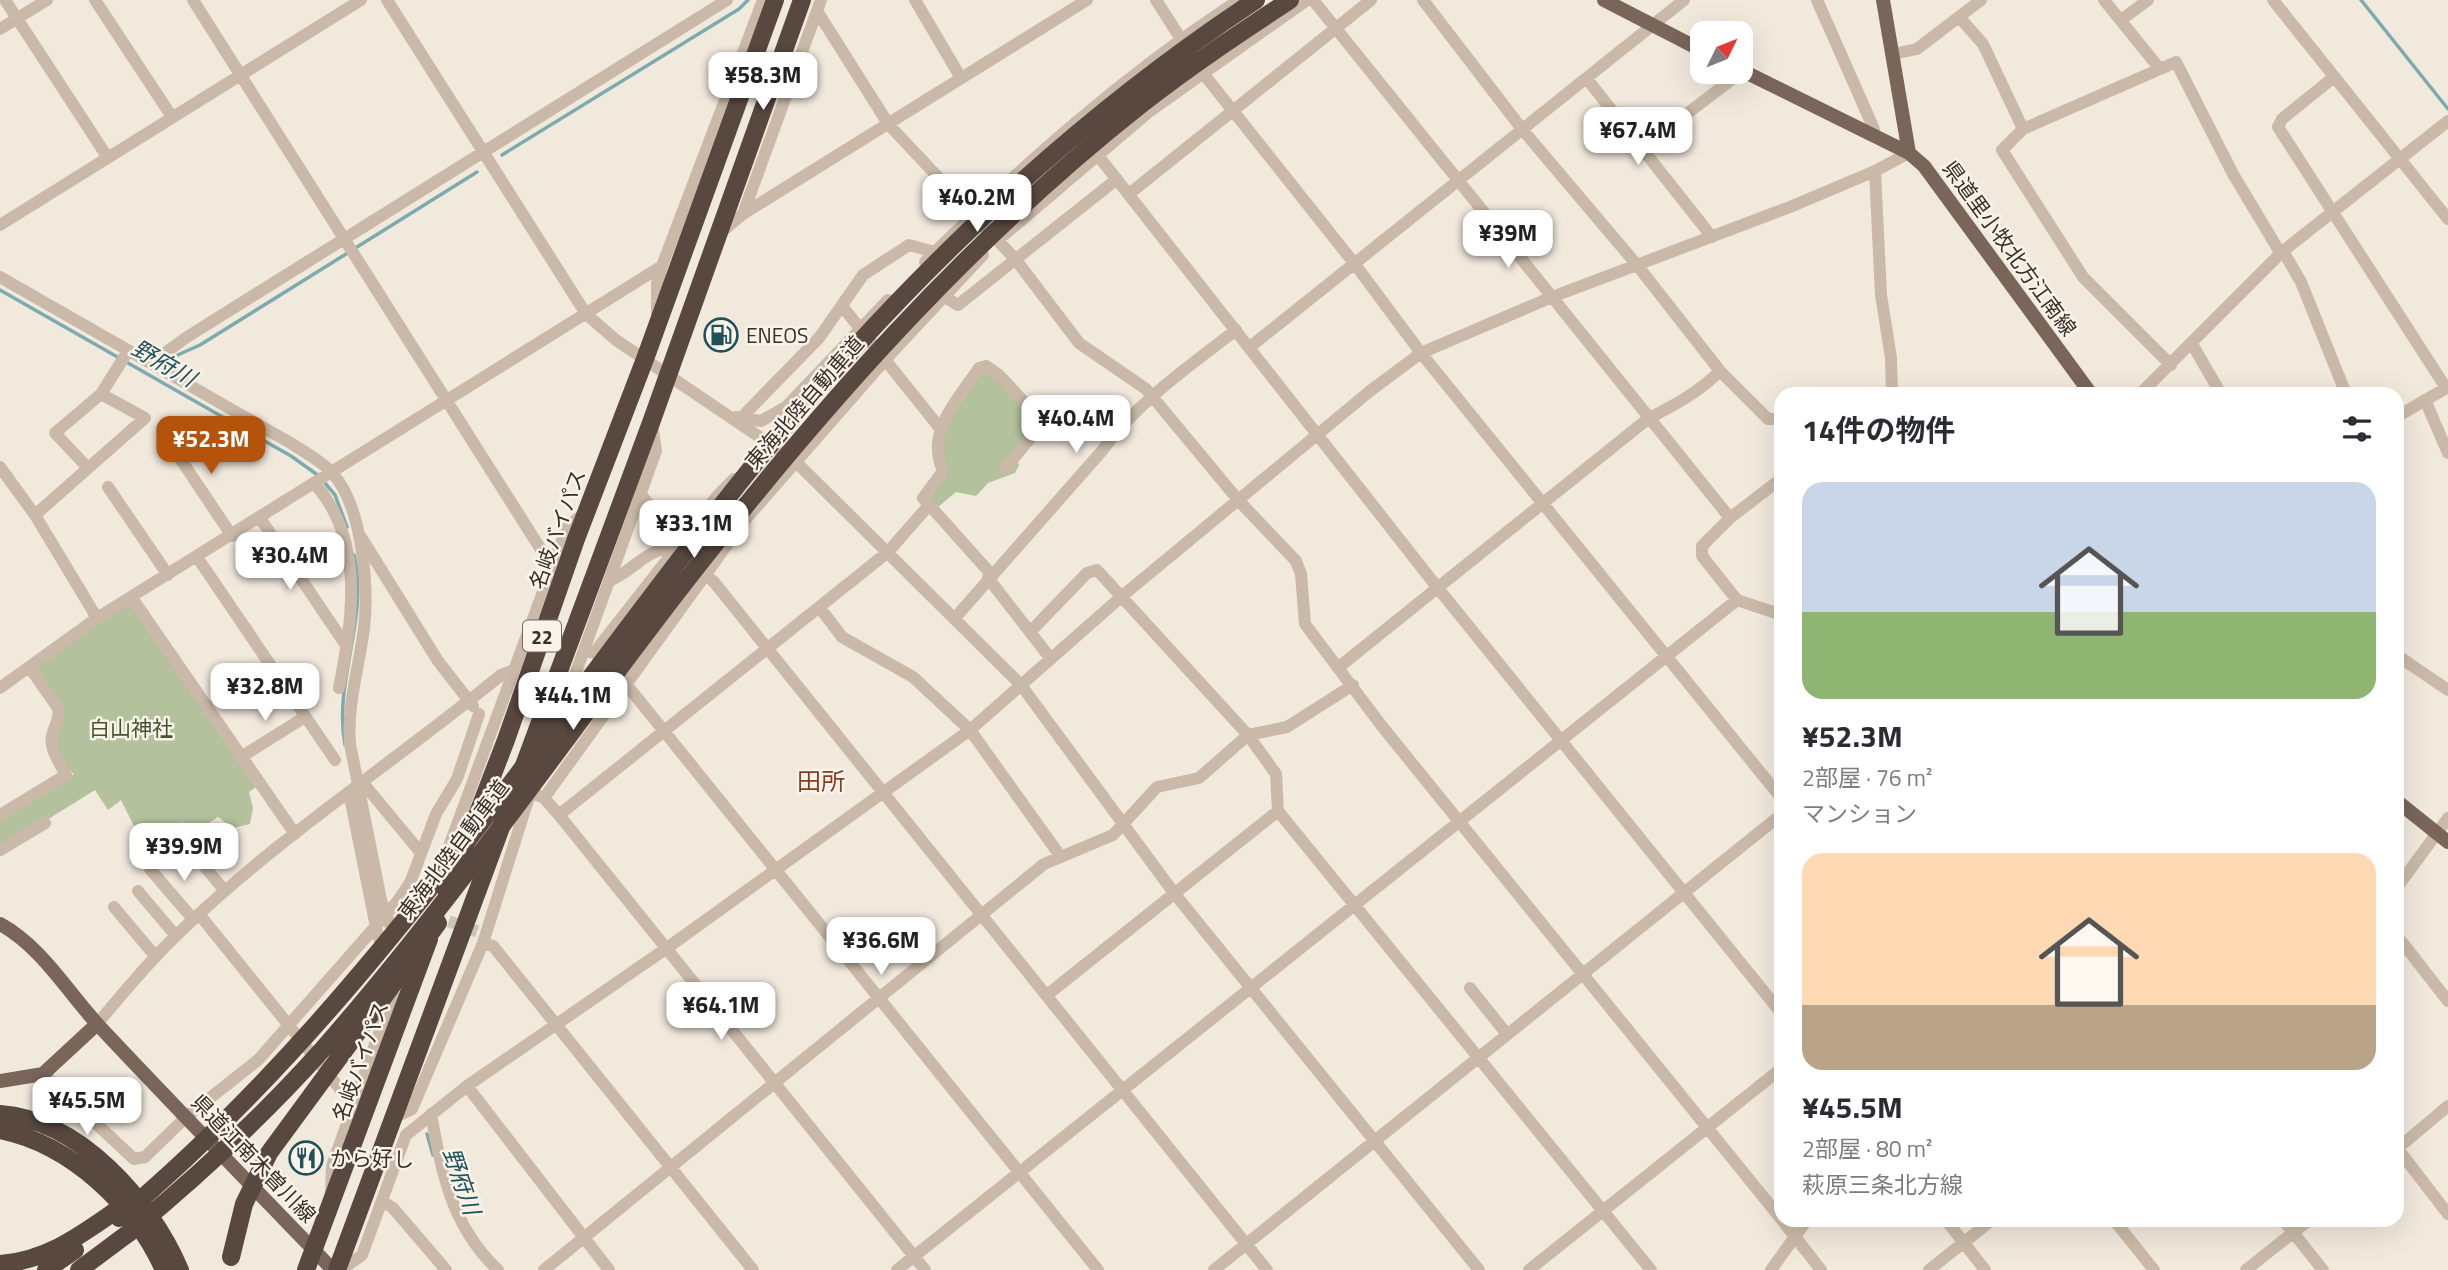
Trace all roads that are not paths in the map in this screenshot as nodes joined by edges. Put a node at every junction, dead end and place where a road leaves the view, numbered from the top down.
1 (5, 0) edge
2 (47, 0) edge
3 (94, 0) edge
4 (193, 0) edge
5 (361, 0) edge
6 (387, 0) edge
7 (727, 0) edge
8 (763, 0) edge
9 (775, 0) edge
10 (915, 0) edge
11 (1087, 0) edge
12 (1156, 0) edge
13 (1239, 0) edge
14 (1256, 0) edge
15 (1290, 0) edge
16 (1310, 0) edge
17 (1371, 0) edge
18 (1423, 0) edge
19 (1604, 0) edge
20 (1817, 0) edge
21 (1883, 0) edge
22 (1981, 0) edge
23 (2104, 0) edge
24 (2148, 0) edge
25 (2273, 0) edge
26 (1681, 1) edge
27 (813, 4) edge
28 (1960, 18) junction
29 (18, 19) junction
30 (2121, 20) junction
31 (1653, 26) junction
32 (0, 29) edge
33 (1335, 29) junction
34 (1180, 40) junction
35 (1690, 44) edge
36 (1893, 54) junction
37 (2160, 69) junction
38 (1202, 72) junction
39 (240, 75) junction
40 (1754, 76) edge
41 (2334, 77) junction
42 (961, 78) junction
43 (1587, 79) junction
44 (1724, 84) edge
45 (1232, 111) junction
46 (172, 117) junction
47 (2448, 121) edge
48 (889, 125) junction
49 (1522, 129) junction
50 (2023, 129) junction
51 (1871, 135) junction
52 (1643, 147) junction
53 (1096, 153) junction
54 (1909, 153) junction
55 (484, 154) junction
56 (108, 158) junction
57 (2401, 160) junction
58 (1875, 171) junction
59 (1116, 179) junction
60 (1457, 182) junction
61 (1129, 194) junction
62 (974, 213) junction
63 (743, 214) junction
64 (2332, 214) junction
65 (2448, 219) edge
66 (0, 225) edge
67 (718, 235) junction
68 (1712, 237) junction
69 (999, 240) junction
70 (344, 241) junction
71 (935, 252) junction
72 (2282, 253) junction
73 (1016, 260) junction
74 (1354, 263) junction
75 (1637, 265) junction
76 (662, 266) junction
77 (0, 277) edge
78 (943, 296) junction
79 (1552, 297) junction
80 (842, 306) junction
81 (586, 314) junction
82 (658, 324) junction
83 (859, 329) junction
84 (1236, 330) junction
85 (2192, 344) junction
86 (1250, 347) junction
87 (1421, 353) junction
88 (125, 357) junction
89 (645, 359) junction
90 (884, 360) junction
91 (151, 363) junction
92 (2171, 365) junction
93 (1720, 371) junction
94 (668, 374) junction
95 (1892, 387) edge
96 (2086, 387) edge
97 (2147, 387) edge
98 (2217, 387) edge
99 (2343, 387) edge
100 (2447, 387) edge
101 (101, 394) junction
102 (1150, 397) junction
103 (2425, 400) junction
104 (446, 401) junction
105 (720, 409) junction
106 (2404, 412) edge
107 (1649, 418) junction
108 (740, 419) junction
109 (1774, 419) edge
110 (652, 421) junction
111 (939, 427) junction
112 (163, 433) dead end
113 (1317, 435) junction
114 (768, 443) junction
115 (2448, 453) edge
116 (795, 461) junction
117 (0, 467) edge
118 (88, 468) junction
119 (1005, 469) dead end
120 (323, 479) junction
121 (1774, 484) edge
122 (108, 487) dead end
123 (641, 495) junction
124 (1239, 501) junction
125 (929, 505) junction
126 (1542, 505) junction
127 (586, 511) junction
128 (35, 515) junction
129 (260, 518) junction
130 (1730, 518) junction
131 (357, 531) junction
132 (232, 536) junction
133 (678, 545) junction
134 (888, 552) junction
135 (197, 557) junction
136 (552, 567) junction
137 (705, 573) junction
138 (168, 575) junction
139 (989, 576) junction
140 (611, 580) junction
141 (1437, 587) junction
142 (132, 597) junction
143 (1121, 597) junction
144 (1737, 600) junction
145 (820, 608) junction
146 (1774, 612) edge
147 (97, 618) junction
148 (954, 619) junction
149 (1030, 632) junction
150 (347, 647) junction
151 (768, 647) junction
152 (589, 652) junction
153 (1667, 655) junction
154 (1051, 659) junction
155 (2404, 660) edge
156 (1339, 667) junction
157 (30, 668) junction
158 (512, 671) junction
159 (625, 682) junction
160 (1020, 685) junction
161 (1353, 685) junction
162 (0, 688) edge
163 (339, 688) dead end
164 (2448, 690) edge
165 (469, 701) junction
166 (480, 714) junction
167 (305, 717) junction
168 (493, 723) junction
169 (970, 730) junction
170 (666, 731) junction
171 (1248, 735) junction
172 (1561, 741) junction
173 (558, 747) junction
174 (241, 757) junction
175 (335, 760) dead end
176 (355, 788) junction
177 (1774, 789) edge
178 (530, 793) junction
179 (883, 794) junction
180 (544, 798) junction
181 (2404, 807) edge
182 (1278, 811) junction
183 (0, 814) edge
184 (559, 815) junction
185 (2448, 818) edge
186 (1774, 820) edge
187 (1459, 821) junction
188 (45, 823) dead end
189 (1122, 826) junction
190 (295, 834) junction
191 (2442, 838) edge
192 (189, 848) dead end
193 (0, 850) edge
194 (421, 853) junction
195 (1062, 857) junction
196 (150, 869) dead end
197 (776, 870) junction
198 (2404, 879) edge
199 (138, 891) dead end
200 (225, 891) junction
201 (1174, 893) junction
202 (1684, 893) junction
203 (1354, 904) junction
204 (114, 908) dead end
205 (983, 915) junction
206 (196, 917) junction
207 (0, 924) edge
208 (382, 924) junction
209 (176, 936) junction
210 (483, 937) junction
211 (2404, 945) edge
212 (667, 948) junction
213 (155, 956) junction
214 (1581, 974) junction
215 (1250, 988) junction
216 (1470, 988) dead end
217 (1047, 995) junction
218 (880, 1000) junction
219 (2448, 1001) edge
220 (1774, 1004) edge
221 (557, 1023) junction
222 (97, 1024) junction
223 (290, 1026) junction
224 (1506, 1033) junction
225 (1477, 1056) junction
226 (43, 1074) junction
227 (1774, 1074) edge
228 (0, 1081) edge
229 (775, 1083) junction
230 (467, 1086) junction
231 (1123, 1089) junction
232 (341, 1090) dead end
233 (2448, 1105) edge
234 (0, 1114) edge
235 (431, 1114) junction
236 (186, 1118) junction
237 (393, 1118) junction
238 (1706, 1127) junction
239 (0, 1130) edge
240 (1375, 1141) junction
241 (2404, 1144) edge
242 (2404, 1157) edge
243 (671, 1168) junction
244 (1019, 1172) junction
245 (382, 1201) junction
246 (331, 1206) junction
247 (1603, 1210) junction
248 (1774, 1210) edge
249 (2448, 1214) edge
250 (117, 1215) junction
251 (1787, 1227) edge
252 (1802, 1227) edge
253 (1951, 1227) edge
254 (1983, 1227) edge
255 (2120, 1227) edge
256 (2288, 1227) edge
257 (2300, 1227) edge
258 (2293, 1233) junction
259 (1795, 1237) junction
260 (584, 1238) junction
261 (1963, 1243) junction
262 (1246, 1244) junction
263 (313, 1250) junction
264 (914, 1256) junction
265 (0, 1264) edge
266 (231, 1264) edge
267 (46, 1270) edge
268 (79, 1270) edge
269 (164, 1270) edge
270 (180, 1270) edge
271 (306, 1270) edge
272 (337, 1270) edge
273 (446, 1270) edge
274 (498, 1270) edge
275 (544, 1270) edge
276 (609, 1270) edge
277 (753, 1270) edge
278 (897, 1270) edge
279 (925, 1270) edge
280 (1098, 1270) edge
281 (1214, 1270) edge
282 (1267, 1270) edge
283 (1479, 1270) edge
284 (1529, 1270) edge
285 (1651, 1270) edge
286 (1771, 1270) edge
287 (1821, 1270) edge
288 (1929, 1270) edge
289 (1985, 1270) edge
290 (2154, 1270) edge
291 (2246, 1270) edge
292 (2323, 1270) edge

1 - 29 street
2 - 29 street
3 - 46 street
4 - 39 street
5 - 39 street
6 - 55 street
7 - 55 street
8 - 76 street
9 - 82 highway, 名岐バイパス / 22
10 - 42 street
11 - 42 street
12 - 34 street
13 - 34 street
14 - 250 highway, 東海北陸自動車道, bridge
15 - 173 highway, 東海北陸自動車道, bridge
16 - 33 street
16 - 38 street
17 - 33 street
18 - 49 street
19 - 31 main road
20 - 51 street
21 - 36 main road
22 - 28 street
23 - 30 street
24 - 30 street
25 - 41 street
26 - 31 street
27 - 48 street
27 - 63 street
27 - 67 highway, 22
28 - 36 street
28 - 50 street
29 - 32 street
29 - 56 street
30 - 37 street
31 - 35 main road
31 - 43 street
33 - 45 street
33 - 60 street
34 - 38 street
34 - 62 street
36 - 54 main road
37 - 50 street
37 - 72 street
38 - 45 street
38 - 53 street
39 - 46 street
39 - 70 street
40 - 51 main road
41 - 57 street
41 - 64 street
42 - 48 street
43 - 49 street
43 - 52 street
44 - 52 street
45 - 61 street
45 - 74 street
46 - 56 street
47 - 57 street
48 - 62 street
48 - 63 street
49 - 60 street
49 - 75 street
50 - 92 street
51 - 54 main road
52 - 68 street
53 - 59 street
53 - 69 street
54 - 58 street
54 - 96 main road, 県道里小牧北方江南線
55 - 70 street
55 - 81 street
56 - 66 street
57 - 64 street
57 - 65 street
58 - 68 street
58 - 95 street
59 - 61 street
59 - 73 street
60 - 74 street
60 - 79 street
61 - 84 street
62 - 69 street
62 - 71 street
63 - 67 street
64 - 72 street
64 - 100 street
67 - 94 highway, 22
68 - 75 street
69 - 73 street
69 - 78 street
70 - 91 street
70 - 104 street
71 - 80 street
71 - 83 street
72 - 85 street
72 - 99 street
73 - 78 street
73 - 102 street
74 - 86 street
74 - 87 street
75 - 79 street
75 - 93 street
76 - 81 street
76 - 82 street
77 - 88 street
78 - 90 street
79 - 87 street
79 - 107 street
80 - 83 street
80 - 108 street
81 - 89 street
81 - 104 street
82 - 89 highway, 名岐バイパス / 22
83 - 90 street
83 - 108 street
84 - 86 street
84 - 102 street
85 - 92 street
85 - 98 street
86 - 113 street
87 - 113 street
87 - 126 street
88 - 91 street
88 - 101 street
89 - 94 street
89 - 127 highway, 名岐バイパス / 22
90 - 111 street
90 - 116 street
91 - 120 street
92 - 97 street
93 - 107 street
93 - 109 street
94 - 105 street
94 - 110 highway, 22
100 - 103 street
101 - 118 street
101 - 118 street
102 - 124 street
102 - 139 street
103 - 106 street
103 - 115 street
104 - 120 street
104 - 136 street
105 - 108 street
105 - 114 street
107 - 126 street
107 - 130 street
110 - 123 street
110 - 237 highway, 22
111 - 119 street
111 - 125 street
112 - 132 street
113 - 124 street
113 - 141 street
114 - 116 street
114 - 133 street
116 - 134 street
116 - 137 street
117 - 128 street
118 - 128 street
120 - 129 street
120 - 131 street
120 - 150 street
121 - 130 street
122 - 138 street
123 - 133 street
123 - 140 street
124 - 143 street
124 - 156 street
125 - 134 street
125 - 139 street
126 - 141 street
126 - 153 street
127 - 136 street
127 - 246 highway, 名岐バイパス / 22
128 - 147 street
129 - 132 street
129 - 150 street
130 - 144 street
131 - 165 street
131 - 176 street
132 - 135 street
133 - 137 street
133 - 140 street
133 - 152 street
134 - 145 street
134 - 148 street
135 - 138 street
135 - 167 street
136 - 158 street
137 - 151 street
137 - 159 street
138 - 142 street
139 - 148 street
139 - 149 street
140 - 152 street
141 - 156 street
141 - 172 street
142 - 147 street
142 - 174 street
143 - 149 street
143 - 154 street
143 - 171 street
144 - 146 street
144 - 153 street
145 - 151 street
145 - 169 street
147 - 157 street
148 - 160 street
149 - 154 street
150 - 163 street
151 - 170 street
151 - 179 street
152 - 159 street
152 - 178 street
153 - 172 street
153 - 177 street
154 - 160 street
155 - 164 street
156 - 161 street
157 - 162 street
157 - 183 street
158 - 165 street
158 - 168 street
159 - 170 street
159 - 180 street
160 - 169 street
160 - 189 street
161 - 171 street
161 - 187 street
165 - 166 street
165 - 176 street
166 - 168 street
166 - 194 street
167 - 174 street
167 - 175 street
168 - 246 street
169 - 179 street
169 - 195 street
170 - 184 street
170 - 197 street
171 - 182 street
171 - 189 street
172 - 187 street
172 - 202 street
173 - 266 highway, bridge
173 - 268 highway, 東海北陸自動車道, bridge
174 - 190 street
176 - 190 street
176 - 194 street
176 - 208 street
178 - 180 street
178 - 210 street
179 - 197 street
179 - 205 street
180 - 184 street
181 - 191 main road
182 - 201 street
182 - 203 street
184 - 212 street
185 - 191 street
186 - 202 street
187 - 203 street
187 - 214 street
188 - 193 street
189 - 195 street
189 - 201 street
190 - 200 street
191 - 198 street
192 - 200 street
194 - 208 street
195 - 205 street
196 - 206 street
197 - 212 street
197 - 218 street
199 - 209 street
200 - 206 street
201 - 215 street
201 - 217 street
202 - 214 street
202 - 220 street
203 - 215 street
203 - 225 street
204 - 213 street
205 - 217 street
205 - 218 street
206 - 209 street
206 - 223 street
207 - 222 main road, 県道江南木曽川線
208 - 223 street
209 - 213 street
210 - 221 street
210 - 237 street
211 - 219 street
212 - 221 street
212 - 229 street
213 - 222 street
214 - 224 street
214 - 238 street
215 - 231 street
215 - 240 street
216 - 224 street
217 - 231 street
218 - 229 street
218 - 244 street
221 - 230 street
221 - 243 street
222 - 226 main road
222 - 236 main road, 県道江南木曽川線
223 - 232 street
223 - 236 street
224 - 225 street
225 - 240 street
225 - 247 street
226 - 228 main road
226 - 236 street
227 - 238 street
229 - 243 street
229 - 264 street
230 - 235 street
230 - 260 street
231 - 244 street
231 - 262 street
233 - 241 street
234 - 270 highway
235 - 245 street
235 - 274 street
236 - 263 main road, 県道江南木曽川線
237 - 272 highway, 22
238 - 247 street
238 - 248 street
239 - 269 highway
240 - 262 street
240 - 283 street
242 - 249 street
243 - 260 street
243 - 277 street
244 - 264 street
244 - 280 street
245 - 272 street
245 - 273 street
246 - 263 highway, 名岐バイパス / 22
247 - 284 street
247 - 285 street
250 - 265 highway
250 - 267 highway, 東海北陸自動車道
251 - 259 street
252 - 259 street
253 - 261 street
254 - 261 street
255 - 290 street
256 - 258 street
257 - 258 street
258 - 291 street
258 - 292 street
259 - 286 street
259 - 287 street
260 - 275 street
260 - 276 street
261 - 288 street
261 - 289 street
262 - 281 street
262 - 282 street
263 - 271 highway, 名岐バイパス / 22
263 - 272 main road, 県道江南木曽川線
264 - 278 street
264 - 279 street

